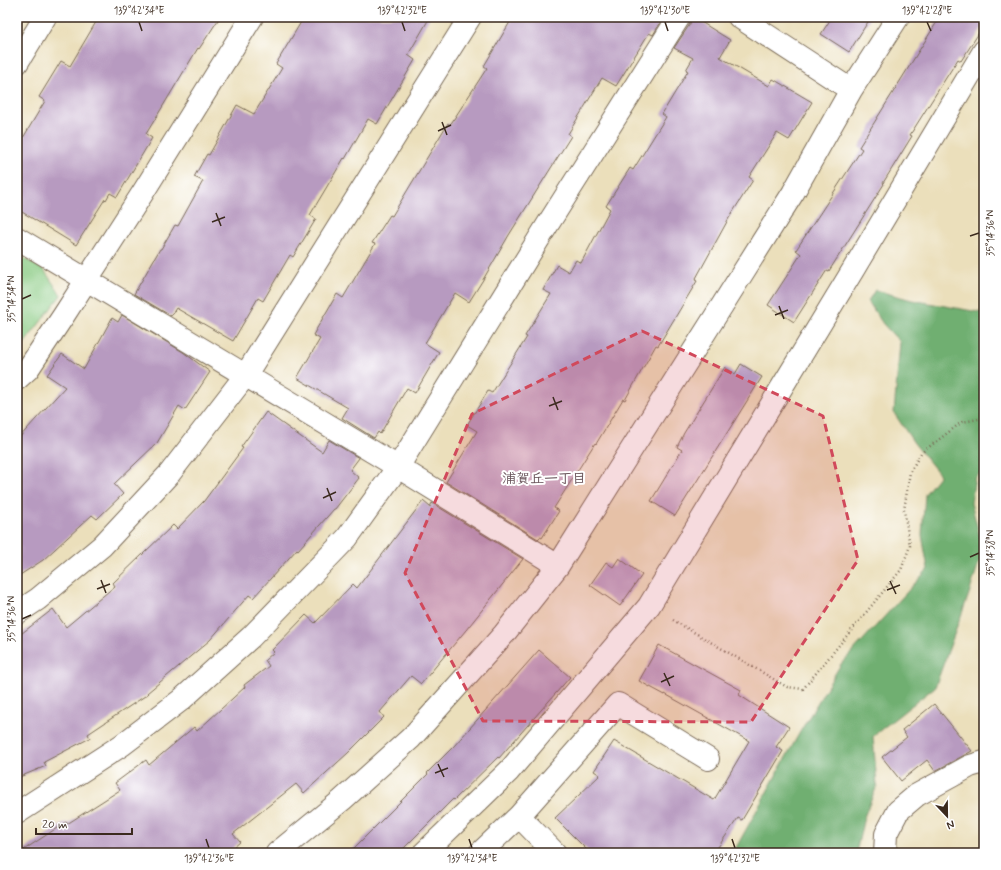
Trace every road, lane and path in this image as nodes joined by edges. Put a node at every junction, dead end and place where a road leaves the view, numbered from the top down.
1 (45, 17) edge
2 (252, 17) edge
3 (470, 17) edge
4 (679, 17) edge
5 (739, 17) edge
6 (898, 17) edge
7 (984, 51) edge
8 (17, 62) edge
9 (851, 90) junction
10 (17, 238) edge
11 (87, 280) junction
12 (245, 376) junction
13 (17, 379) edge
14 (984, 418) edge
15 (398, 467) junction
16 (558, 566) junction
17 (649, 606) junction
18 (17, 612) edge
19 (708, 759) dead end
20 (984, 762) edge
21 (17, 813) edge
22 (519, 816) junction
23 (277, 853) edge
24 (424, 853) edge
25 (480, 853) edge
26 (555, 853) edge
27 (885, 853) edge

1 - 8 street
2 - 11 street
3 - 12 street
4 - 15 street
5 - 9 street
6 - 9 street
7 - 17 street
9 - 16 street
10 - 11 street
11 - 12 street
11 - 13 street
12 - 15 street
12 - 18 street
14 - 17 path
15 - 16 street
15 - 21 street
16 - 23 street
17 - 24 street
19 - 22 street
20 - 27 street
22 - 25 street
22 - 26 street

